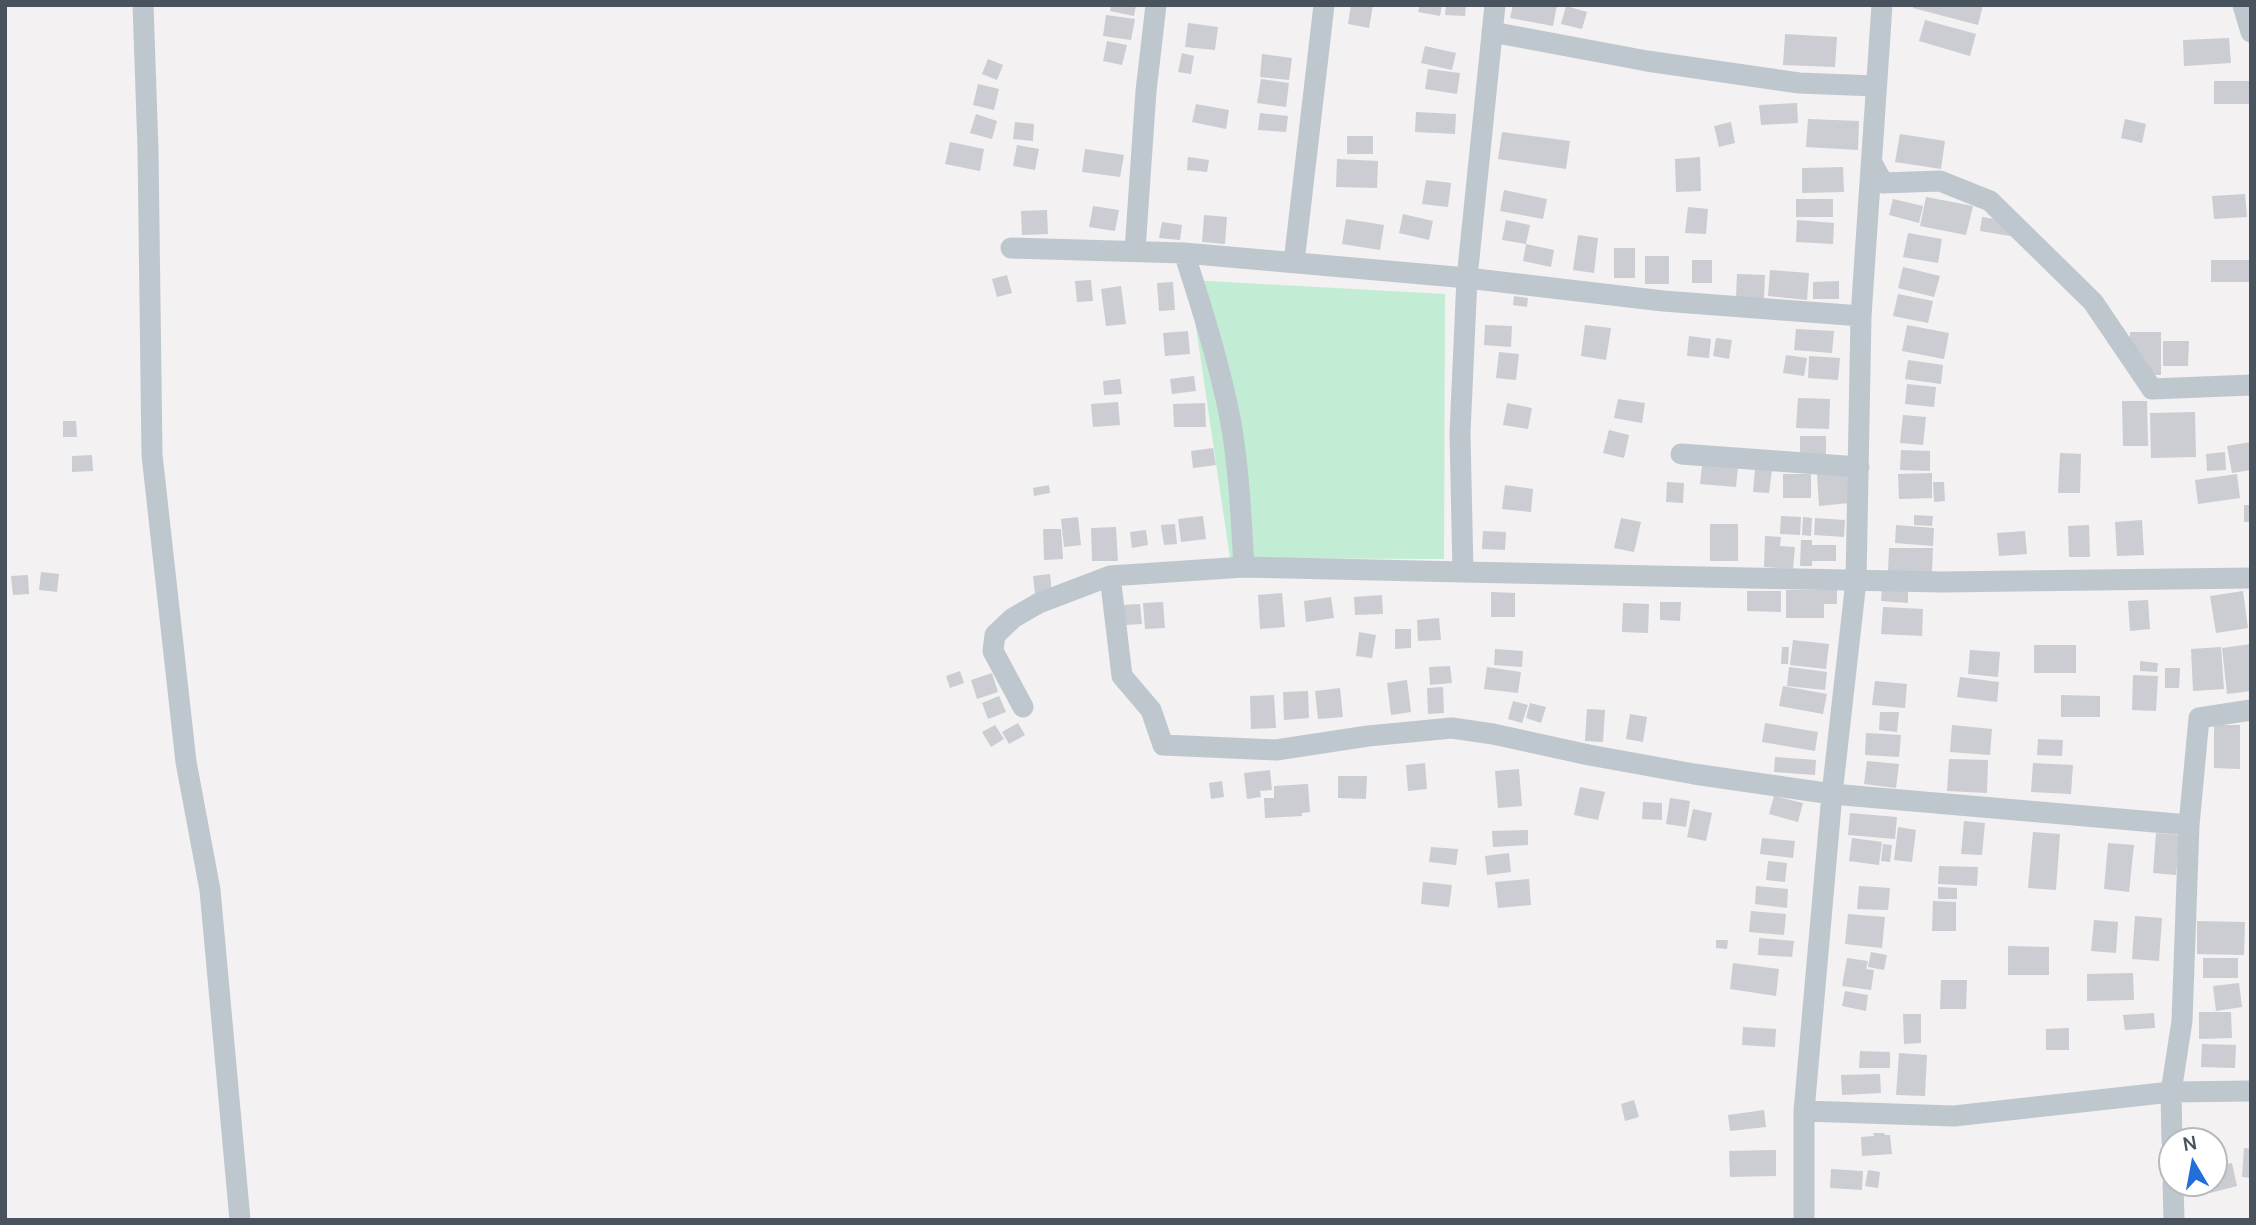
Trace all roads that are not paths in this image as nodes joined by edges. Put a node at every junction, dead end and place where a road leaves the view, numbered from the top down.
1 (143, 5) edge
2 (1156, 5) edge
3 (1324, 5) edge
4 (1495, 5) edge
5 (1882, 5) edge
6 (2243, 5) edge
7 (1492, 32) junction
8 (2251, 32) edge
9 (1875, 86) junction
10 (1872, 163) junction
11 (1011, 248) dead end
12 (1135, 250) junction
13 (1184, 253) junction
14 (1294, 262) junction
15 (1467, 278) junction
16 (1861, 316) junction
17 (2251, 385) edge
18 (1681, 454) dead end
19 (1859, 467) junction
20 (1244, 567) junction
21 (1463, 572) junction
22 (1110, 576) junction
23 (2251, 578) edge
24 (1856, 581) junction
25 (1023, 707) dead end
26 (2251, 710) edge
27 (1832, 794) junction
28 (2189, 825) junction
29 (2251, 1091) edge
30 (2171, 1092) junction
31 (1804, 1111) junction
32 (2172, 1127) edge
33 (2173, 1197) edge
34 (240, 1220) edge
35 (1804, 1220) edge
36 (2174, 1220) edge

1 - 34 street
2 - 12 street
3 - 14 street
4 - 7 street
5 - 9 street
6 - 8 street
7 - 9 street
7 - 15 street
9 - 10 street
10 - 16 street
10 - 17 street
11 - 12 street
12 - 13 street
13 - 14 street
13 - 20 street
14 - 15 street
15 - 16 street
15 - 21 street
16 - 19 street
18 - 19 street
19 - 24 street
20 - 21 street
20 - 22 street
21 - 24 street
22 - 25 street
22 - 27 street
23 - 24 street
24 - 27 street
26 - 28 street
27 - 28 street
27 - 31 street
28 - 30 street
29 - 30 street
30 - 31 street
30 - 32 street
31 - 35 street
33 - 36 street

